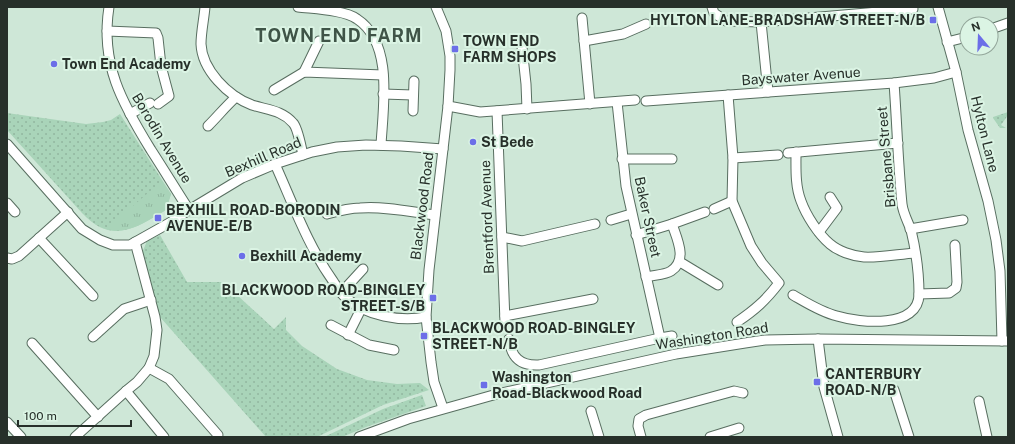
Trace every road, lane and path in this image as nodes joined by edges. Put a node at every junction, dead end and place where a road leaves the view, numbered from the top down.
1 (109, 7) edge
2 (205, 7) edge
3 (304, 7) edge
4 (436, 7) edge
5 (712, 7) edge
6 (938, 7) edge
7 (913, 9) dead end
8 (870, 10) edge
9 (582, 18) dead end
10 (761, 22) junction
11 (646, 24) dead end
12 (107, 32) junction
13 (959, 38) edge
14 (319, 41) dead end
15 (584, 41) junction
16 (947, 42) junction
17 (522, 47) dead end
18 (304, 72) junction
19 (956, 72) junction
20 (383, 75) junction
21 (414, 81) dead end
22 (894, 83) junction
23 (274, 90) dead end
24 (768, 92) junction
25 (383, 94) junction
26 (413, 95) junction
27 (728, 95) junction
28 (236, 97) junction
29 (635, 100) dead end
30 (617, 102) junction
31 (646, 102) dead end
32 (590, 104) junction
33 (448, 106) junction
34 (527, 109) junction
35 (412, 111) dead end
36 (497, 111) junction
37 (130, 114) junction
38 (208, 126) dead end
39 (898, 143) junction
40 (7, 144) edge
41 (381, 145) junction
42 (443, 149) junction
43 (787, 153) junction
44 (303, 155) junction
45 (672, 158) dead end
46 (733, 158) junction
47 (622, 160) junction
48 (275, 164) junction
49 (830, 197) dead end
50 (732, 201) junction
51 (7, 203) edge
52 (189, 210) junction
53 (15, 212) dead end
54 (68, 212) junction
55 (327, 214) dead end
56 (631, 214) junction
57 (435, 216) junction
58 (612, 220) dead end
59 (963, 220) dead end
60 (595, 224) dead end
61 (672, 224) junction
62 (910, 228) junction
63 (820, 232) junction
64 (636, 235) junction
65 (502, 237) junction
66 (39, 238) junction
67 (136, 242) junction
68 (955, 245) dead end
69 (915, 253) junction
70 (7, 258) edge
71 (680, 262) junction
72 (362, 269) dead end
73 (646, 277) junction
74 (718, 285) dead end
75 (341, 293) junction
76 (919, 294) junction
77 (793, 295) dead end
78 (93, 296) dead end
79 (593, 299) dead end
80 (151, 300) junction
81 (361, 309) junction
82 (426, 317) junction
83 (737, 322) dead end
84 (331, 325) dead end
85 (348, 335) junction
86 (672, 336) dead end
87 (93, 337) dead end
88 (660, 338) junction
89 (510, 339) dead end
90 (818, 339) junction
91 (1005, 341) edge
92 (32, 343) dead end
93 (394, 350) dead end
94 (149, 368) junction
95 (894, 390) dead end
96 (126, 391) junction
97 (743, 393) dead end
98 (979, 401) dead end
99 (443, 408) junction
100 (591, 411) dead end
101 (98, 417) junction
102 (7, 422) edge
103 (739, 428) dead end
104 (730, 434) edge
105 (218, 435) dead end
106 (21, 437) edge
107 (75, 437) edge
108 (164, 437) edge
109 (359, 437) edge
110 (599, 437) edge
111 (641, 437) edge
112 (710, 437) edge
113 (838, 437) edge
114 (909, 437) edge
115 (987, 437) edge

1 - 12 street, Borodin Avenue
2 - 28 street
3 - 20 street
4 - 33 street, Blackwood Road
5 - 10 street
6 - 16 street, Hylton Lane
7 - 8 street
8 - 10 street
9 - 15 street
10 - 24 street
11 - 15 street
12 - 37 street, Borodin Avenue
12 - 37 street, Borodin Avenue
13 - 16 street
14 - 18 street
15 - 32 street
16 - 19 street, Hylton Lane
17 - 34 street
18 - 20 street
18 - 23 street
19 - 22 street, Bayswater Avenue
19 - 91 street, Hylton Lane
20 - 25 street
21 - 26 street
22 - 24 street, Bayswater Avenue
22 - 39 street, Brisbane Street
24 - 27 street, Bayswater Avenue
25 - 26 street
25 - 41 street
26 - 35 street
27 - 31 street, Bayswater Avenue
27 - 46 street
28 - 38 street
28 - 44 street
29 - 30 street
30 - 32 street
30 - 47 street, Baker Street
32 - 34 street
33 - 36 street
33 - 42 street, Blackwood Road
34 - 36 street
36 - 65 street, Brentford Avenue
37 - 52 street, Borodin Avenue
39 - 43 street
39 - 62 street, Brisbane Street
40 - 54 street, Bexhill Road
41 - 42 street, Bexhill Road
41 - 44 street, Bexhill Road
42 - 57 street, Blackwood Road
43 - 46 street
43 - 63 street
44 - 48 street, Bexhill Road
45 - 47 street
46 - 50 street
47 - 56 street, Baker Street
48 - 52 street, Bexhill Road
48 - 75 street
49 - 63 street
50 - 61 street
50 - 83 street
51 - 53 street
52 - 67 street, Bexhill Road
54 - 66 street
54 - 67 street, Bexhill Road
55 - 57 street
56 - 58 street
56 - 64 street, Baker Street
57 - 82 street, Blackwood Road
59 - 62 street
60 - 65 street
61 - 64 street
61 - 71 street
62 - 69 street, Brisbane Street
63 - 69 street
64 - 73 street, Baker Street
65 - 79 street, Brentford Avenue
66 - 70 street
66 - 78 street
67 - 80 street
68 - 76 street
69 - 76 street, Brisbane Street
71 - 73 street
71 - 74 street
72 - 75 street
73 - 88 street, Baker Street
75 - 81 street
76 - 77 street, Brisbane Street
80 - 87 street
80 - 94 street
81 - 82 street
81 - 85 street
82 - 99 street, Blackwood Road
84 - 85 street
85 - 93 street
86 - 88 street
88 - 89 street
90 - 91 street, Washington Road
90 - 99 street, Washington Road
90 - 113 street
92 - 101 street
94 - 96 street
94 - 105 street
95 - 114 street
96 - 101 street
96 - 108 street
97 - 111 street
98 - 115 street
99 - 109 street, Washington Road
100 - 110 street
101 - 107 street
102 - 106 street
103 - 104 street
104 - 112 street

